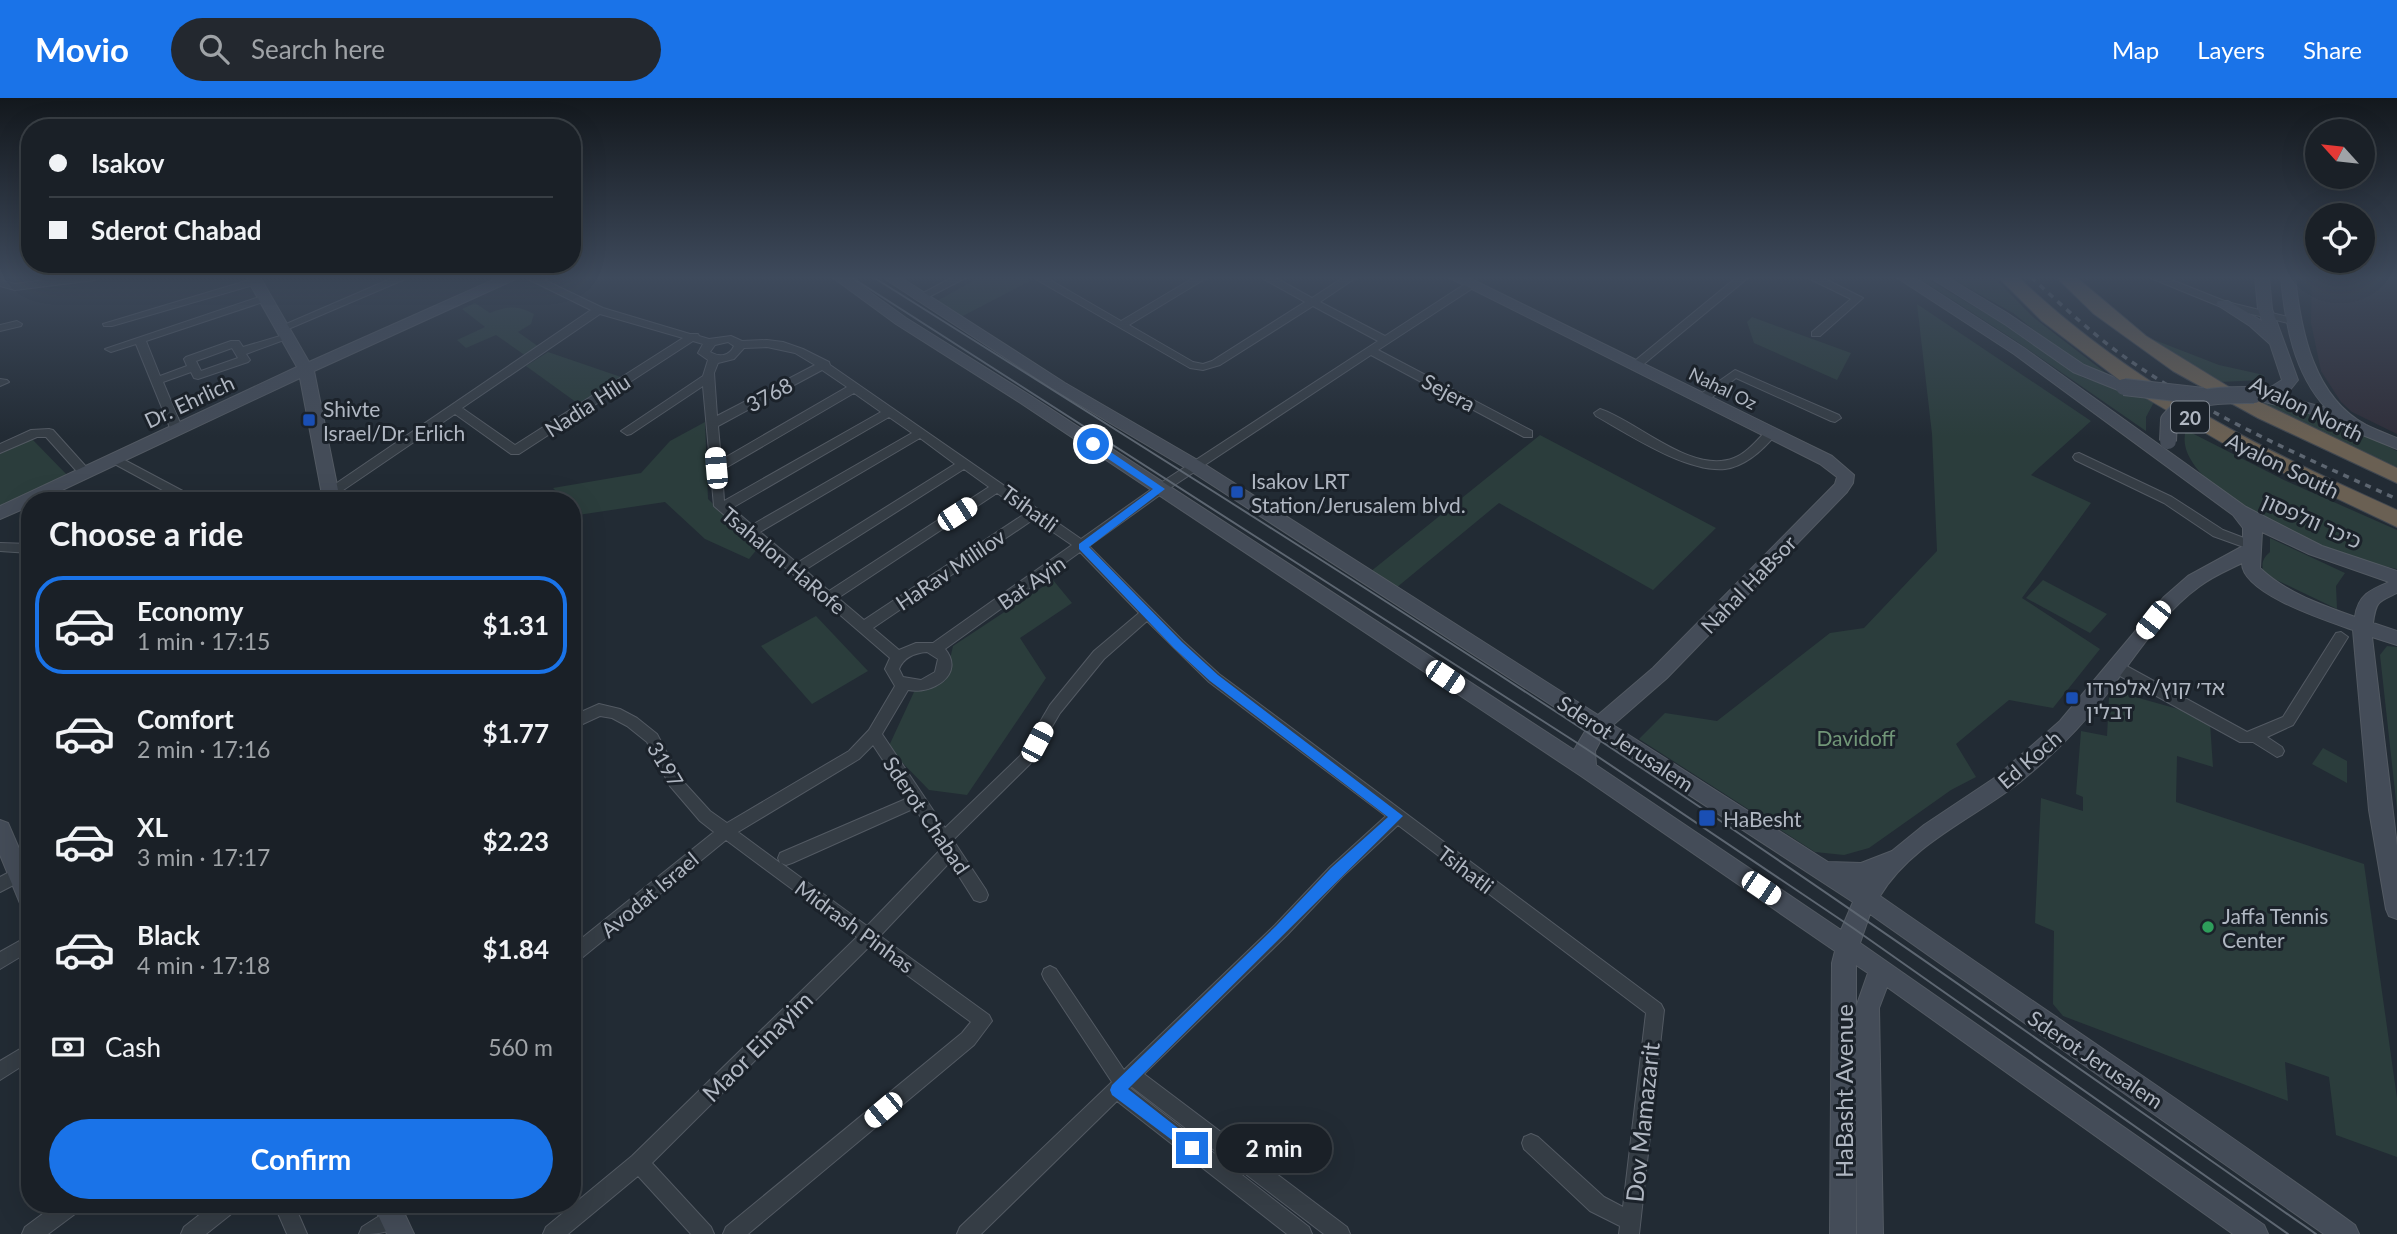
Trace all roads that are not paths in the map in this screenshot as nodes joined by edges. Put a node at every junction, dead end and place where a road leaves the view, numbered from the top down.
1 (170, 330) edge
2 (288, 330) edge
3 (403, 330) edge
4 (569, 330) edge
5 (672, 330) edge
6 (918, 330) edge
7 (970, 330) edge
8 (1130, 330) edge
9 (1266, 330) edge
10 (1365, 330) edge
11 (1403, 330) edge
12 (1560, 330) edge
13 (1680, 330) edge
14 (1821, 330) edge
15 (1986, 330) edge
16 (2022, 330) edge
17 (2064, 330) edge
18 (2125, 330) edge
19 (2262, 330) edge
20 (2271, 330) edge
21 (2294, 330) edge
22 (284, 332) junction
23 (1816, 334) dead end
24 (694, 336) junction
25 (140, 340) junction
26 (1386, 341) junction
27 (710, 343) junction
28 (740, 345) junction
29 (2276, 345) junction
30 (111, 349) dead end
31 (1371, 351) junction
32 (240, 352) junction
33 (714, 359) junction
34 (825, 364) junction
35 (1635, 366) junction
36 (194, 368) junction
37 (306, 376) junction
38 (708, 378) junction
39 (156, 381) junction
40 (856, 387) junction
41 (2261, 395) junction
42 (2204, 396) junction
43 (1702, 399) junction
44 (454, 408) junction
45 (889, 412) junction
46 (1600, 413) dead end
47 (1835, 418) dead end
48 (712, 424) junction
49 (2358, 427) junction
50 (177, 430) junction
51 (627, 431) dead end
52 (920, 433) junction
53 (1771, 433) junction
54 (1528, 434) dead end
55 (2397, 444) edge
56 (0, 449) edge
57 (2079, 457) dead end
58 (115, 459) junction
59 (965, 463) junction
60 (1195, 467) junction
61 (716, 468) junction
62 (85, 473) junction
63 (1846, 475) joint
64 (2397, 476) edge
65 (2201, 483) junction
66 (999, 486) junction
67 (1160, 489) junction
68 (45, 492) edge
69 (175, 492) edge
70 (331, 492) edge
71 (338, 492) edge
72 (21, 503) edge
73 (723, 508) junction
74 (2239, 511) junction
75 (1036, 512) junction
76 (0, 513) edge
77 (2397, 519) edge
78 (751, 531) junction
79 (1082, 546) junction
80 (0, 547) edge
81 (2251, 547) junction
82 (21, 548) edge
83 (796, 570) junction
84 (2397, 578) edge
85 (2397, 586) edge
86 (829, 597) junction
87 (1147, 613) junction
88 (2362, 626) junction
89 (864, 627) junction
90 (2341, 637) dead end
91 (2397, 638) edge
92 (935, 649) junction
93 (898, 657) junction
94 (2116, 667) junction
95 (904, 684) junction
96 (1643, 689) junction
97 (581, 719) edge
98 (1601, 727) junction
99 (874, 734) junction
100 (2255, 736) junction
101 (2277, 751) dead end
102 (1645, 755) junction
103 (1588, 770) junction
104 (918, 800) junction
105 (1396, 816) junction
106 (0, 829) edge
107 (725, 832) junction
108 (948, 844) junction
109 (1897, 857) junction
110 (786, 858) dead end
111 (1824, 871) junction
112 (9, 880) edge
113 (980, 895) dead end
114 (1866, 898) junction
115 (2397, 909) edge
116 (869, 936) junction
117 (21, 948) edge
118 (1847, 948) junction
119 (581, 949) edge
120 (0, 961) edge
121 (1050, 974) dead end
122 (1889, 975) junction
123 (1655, 1010) joint
124 (21, 1057) edge
125 (0, 1071) edge
126 (1124, 1083) junction
127 (1531, 1143) dead end
128 (639, 1163) junction
129 (581, 1211) edge
130 (60, 1213) edge
131 (217, 1213) edge
132 (288, 1213) edge
133 (578, 1213) edge
134 (393, 1218) edge
135 (1630, 1228) edge
136 (977, 1230) edge
137 (32, 1234) edge
138 (191, 1234) edge
139 (297, 1234) edge
140 (369, 1234) edge
141 (553, 1234) edge
142 (704, 1234) edge
143 (733, 1234) edge
144 (1302, 1234) edge
145 (1340, 1234) edge
146 (1843, 1234) edge
147 (1870, 1234) edge
148 (2255, 1234) edge
149 (2346, 1234) edge

1 - 25 street
2 - 22 street
3 - 37 street, Dr. Ehrlich
4 - 44 street
5 - 24 street
6 - 67 street, Sderot Jerusalem
7 - 60 street, Sderot Jerusalem
8 - 9 street
10 - 26 street
11 - 26 street, Bat Ayin
12 - 35 street, Nahal Oz
13 - 35 street
14 - 23 street
15 - 65 street
16 - 42 street, bridge
17 - 77 highway, Ayalon South / 20
18 - 64 highway, Ayalon North / 20
19 - 29 street
20 - 29 street
21 - 49 street
22 - 32 street
22 - 37 street
24 - 27 street
24 - 44 street, Nadia Hilu
25 - 30 street
25 - 39 street
26 - 31 street, Bat Ayin
27 - 28 street
27 - 33 street
28 - 33 street
28 - 34 street, Tsihatli
29 - 41 street
31 - 54 street, Sejera
31 - 60 street, Bat Ayin
32 - 36 street
32 - 36 street
33 - 38 street, Tsahalon HaRofe
34 - 40 street, Tsihatli
34 - 48 street, 3768
35 - 43 street, Nahal Oz
36 - 39 street
37 - 50 street, Dr. Ehrlich
37 - 70 street
38 - 48 street, Tsahalon HaRofe
38 - 51 street
39 - 50 street
40 - 45 street, Tsihatli
40 - 61 street
41 - 42 street, כיכר וולפסון, bridge
41 - 49 street, כיכר וולפסון
42 - 65 street, כיכר וולפסון, bridge
43 - 47 street
43 - 53 street, Nahal Oz
44 - 71 street
45 - 52 street, Tsihatli
45 - 73 street
46 - 53 street, Nahal Oz
48 - 61 street, Tsahalon HaRofe
49 - 55 street, כיכר וולפסון
50 - 58 street, Dr. Ehrlich
52 - 59 street, Tsihatli
52 - 78 street
53 - 63 street, Nahal Oz
56 - 62 street
57 - 81 street
58 - 62 street, Dr. Ehrlich
58 - 69 street
59 - 66 street, Tsihatli
59 - 83 street
60 - 67 street, Bat Ayin
60 - 98 street, Sderot Jerusalem
61 - 73 street, Tsahalon HaRofe
62 - 68 street, Dr. Ehrlich
63 - 96 street, Nahal HaBsor
65 - 74 street, כיכר וולפסון
66 - 75 street, Tsihatli
66 - 86 street
67 - 79 street, Bat Ayin
67 - 103 street, Sderot Jerusalem
72 - 76 street, Dr. Ehrlich
73 - 78 street, Tsahalon HaRofe
74 - 81 street
74 - 84 street, כיכר וולפסון
75 - 79 street, Tsihatli
75 - 89 street, HaRav Mililov
78 - 83 street, Tsahalon HaRofe
79 - 87 street, Tsihatli
79 - 92 street, Bat Ayin
80 - 82 street
81 - 88 street
81 - 94 street, Ed Koch
83 - 86 street, Tsahalon HaRofe
85 - 88 street
86 - 89 street, Tsahalon HaRofe
87 - 105 street, Tsihatli
87 - 108 street, Maor Einayim
88 - 91 street
88 - 115 street
89 - 93 street, Tsahalon HaRofe
90 - 100 street
92 - 93 street
92 - 95 street
93 - 95 street
94 - 100 street
94 - 109 street, Ed Koch
95 - 99 street
96 - 98 street, Nahal HaBsor
96 - 102 street, Nahal HaBsor
97 - 107 street, 3197
98 - 102 street, Sderot Jerusalem
98 - 103 street, Nahal HaBsor
99 - 104 street, Sderot Chabad
99 - 107 street
100 - 101 street
102 - 111 street, Sderot Jerusalem
103 - 118 street, Sderot Jerusalem
104 - 108 street, Sderot Chabad
104 - 110 street
105 - 123 street, Tsihatli
105 - 126 street
106 - 112 street
107 - 116 street, Midrash Pinhas
107 - 119 street, Avodat Israel
108 - 113 street, Sderot Chabad
108 - 116 street, Maor Einayim
109 - 111 street
109 - 114 street, Ed Koch
111 - 114 street, Sderot Jerusalem
114 - 118 street, Ed Koch
114 - 149 street, Sderot Jerusalem
116 - 128 street, Maor Einayim
116 - 143 street, Midrash Pinhas
117 - 120 street
118 - 122 street, Sderot Jerusalem
118 - 146 street, HaBasht Avenue
121 - 126 street
122 - 147 street, HaBasht Avenue
122 - 148 street, Sderot Jerusalem
123 - 135 street, Dov Mamazarit
124 - 125 street
126 - 136 street
126 - 144 street
126 - 145 street
127 - 135 street
128 - 129 street, Maor Einayim
128 - 142 street
130 - 137 street
131 - 138 street
132 - 139 street
133 - 141 street, Maor Einayim
134 - 140 street

